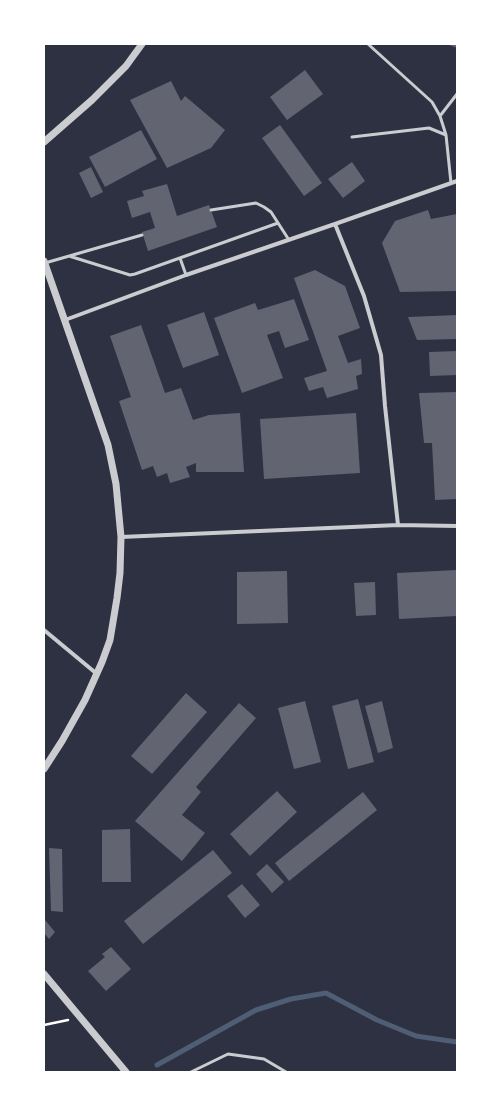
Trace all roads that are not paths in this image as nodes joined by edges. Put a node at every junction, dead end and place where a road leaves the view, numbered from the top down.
1 (142, 44) edge
2 (368, 44) edge
3 (457, 94) edge
4 (440, 116) junction
5 (446, 135) junction
6 (352, 136) dead end
7 (44, 142) edge
8 (457, 181) edge
9 (451, 184) junction
10 (211, 210) dead end
11 (278, 223) junction
12 (336, 224) junction
13 (142, 235) dead end
14 (289, 240) junction
15 (69, 256) junction
16 (180, 258) junction
17 (44, 262) edge
18 (186, 275) junction
19 (65, 320) junction
20 (398, 525) junction
21 (457, 526) edge
22 (121, 537) junction
23 (44, 630) edge
24 (97, 674) junction
25 (44, 769) edge
26 (44, 974) edge
27 (126, 1072) edge
28 (191, 1072) edge
29 (286, 1072) edge

1 - 7 street
2 - 4 lane
3 - 4 lane
4 - 5 lane
5 - 6 lane
5 - 9 lane
8 - 9 street
9 - 12 street
10 - 11 lane
11 - 14 lane
11 - 16 lane
12 - 14 street
12 - 20 street
13 - 15 lane
14 - 18 street
15 - 16 lane
15 - 17 lane
16 - 18 lane
17 - 19 street
18 - 19 street
19 - 22 street
20 - 21 street
20 - 22 street
22 - 24 street
23 - 24 street
24 - 25 street
26 - 27 street
28 - 29 lane

